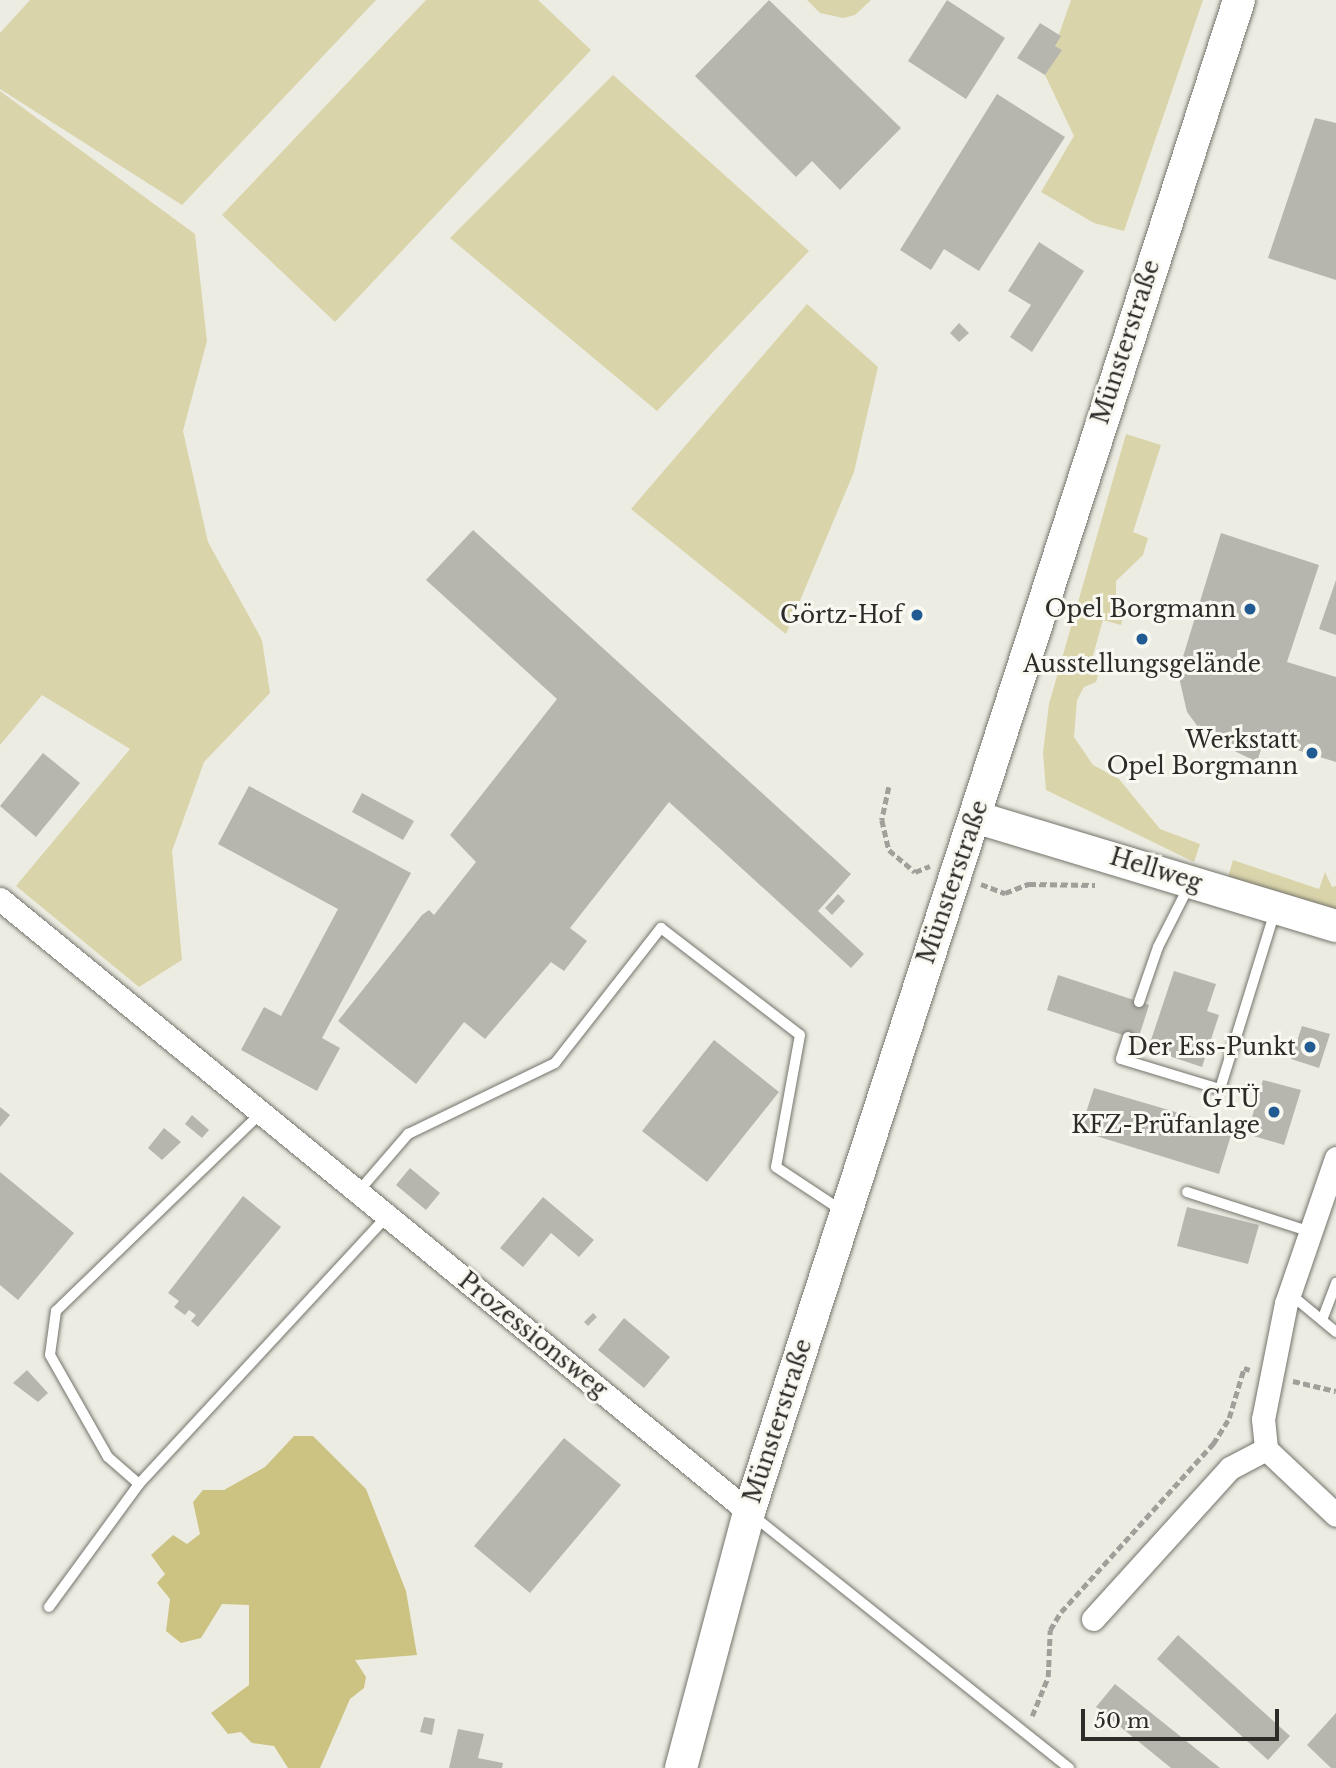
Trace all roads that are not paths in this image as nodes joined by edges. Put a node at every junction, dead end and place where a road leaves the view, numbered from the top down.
1 (1239, 0) edge
2 (975, 817) junction
3 (1191, 880) junction
4 (0, 900) edge
5 (1276, 907) junction
6 (1336, 926) edge
7 (1139, 1002) dead end
8 (1128, 1037) dead end
9 (261, 1113) junction
10 (1336, 1158) edge
11 (1332, 1185) edge
12 (358, 1192) junction
13 (1187, 1192) dead end
14 (844, 1212) junction
15 (387, 1216) junction
16 (1311, 1232) junction
17 (1336, 1283) edge
18 (1289, 1293) junction
19 (1322, 1320) junction
20 (1336, 1332) edge
21 (1266, 1449) junction
22 (139, 1484) junction
23 (749, 1511) junction
24 (1336, 1514) edge
25 (50, 1607) dead end
26 (1093, 1619) dead end
27 (681, 1768) edge
28 (1069, 1768) edge

1 - 2 main road, Münsterstraße
2 - 3 main road, Hellweg
2 - 14 main road, Münsterstraße
3 - 5 main road, Hellweg
3 - 7 lane
4 - 9 street, Prozessionsweg
5 - 6 main road, Hellweg
5 - 8 lane
9 - 12 street, Prozessionsweg
9 - 22 lane
10 - 11 street
11 - 16 street
12 - 14 lane
12 - 15 street, Prozessionsweg
13 - 16 lane
14 - 23 main road, Münsterstraße
15 - 22 lane
15 - 23 street, Prozessionsweg
16 - 18 street
17 - 19 lane
18 - 19 lane
18 - 21 street
19 - 20 lane
21 - 24 street
21 - 26 street
22 - 25 lane
23 - 27 main road, Münsterstraße
23 - 28 lane, Prozessionsweg

